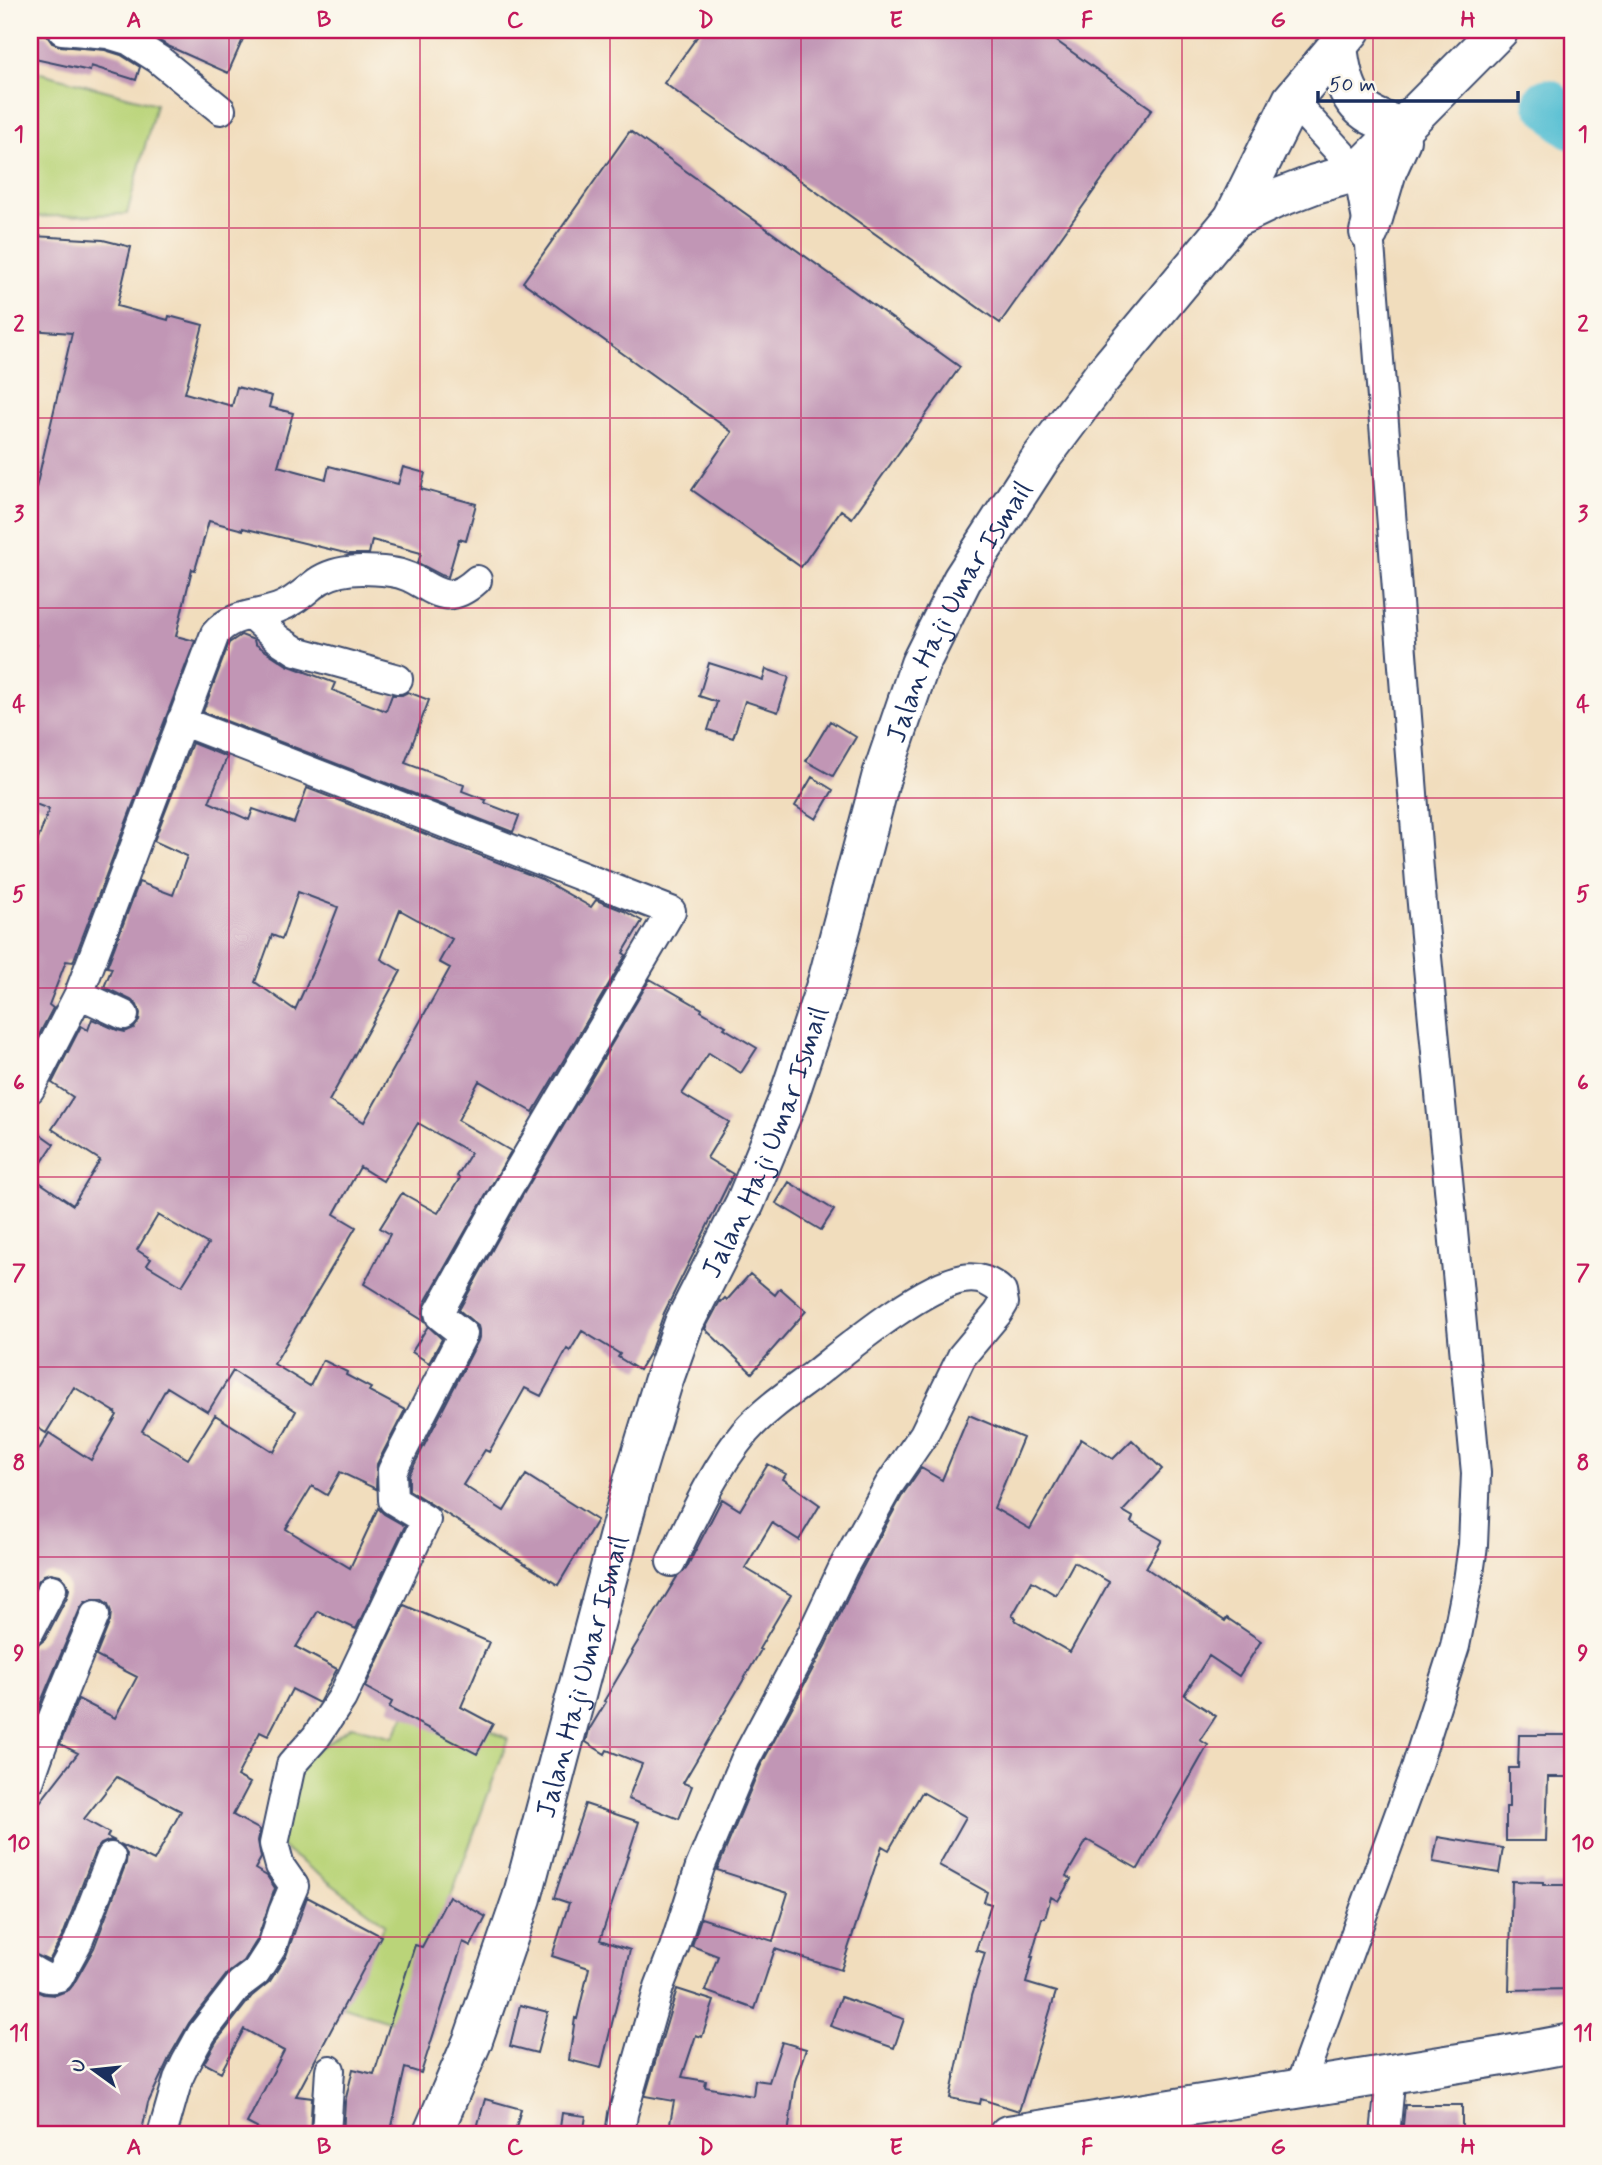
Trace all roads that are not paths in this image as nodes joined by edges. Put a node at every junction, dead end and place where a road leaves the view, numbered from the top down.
1 (62, 30) edge
2 (1499, 30) edge
3 (1346, 36) edge
4 (1292, 100) junction
5 (221, 110) dead end
6 (1413, 116) junction
7 (1358, 172) junction
8 (1233, 219) junction
9 (1369, 232) junction
10 (477, 580) dead end
11 (251, 615) junction
12 (398, 679) dead end
13 (181, 721) junction
14 (79, 994) junction
15 (124, 1015) dead end
16 (33, 1075) edge
17 (671, 1562) dead end
18 (52, 1589) dead end
19 (94, 1615) dead end
20 (30, 1631) edge
21 (32, 1763) edge
22 (111, 1857) dead end
23 (32, 1977) edge
24 (1572, 2043) edge
25 (330, 2070) dead end
26 (1391, 2074) junction
27 (1299, 2088) junction
28 (162, 2135) edge
29 (326, 2135) edge
30 (432, 2135) edge
31 (620, 2135) edge
32 (1008, 2135) edge
33 (1385, 2135) edge

1 - 5 street
2 - 6 main road
3 - 4 main road, Jalan Haji Umar Ismail
3 - 6 main road
4 - 7 street
4 - 8 main road, Jalan Haji Umar Ismail
6 - 7 main road
6 - 9 main road
7 - 8 main road, Jalan Haji Umar Ismail
7 - 9 street
8 - 30 main road, Jalan Haji Umar Ismail
9 - 27 street
10 - 11 street
11 - 12 street
11 - 13 street
13 - 14 street
13 - 28 street
14 - 15 street
14 - 16 street
17 - 31 street
18 - 20 street
19 - 21 street
22 - 23 street
24 - 26 main road
25 - 29 street
26 - 27 main road
26 - 33 street
27 - 32 main road

